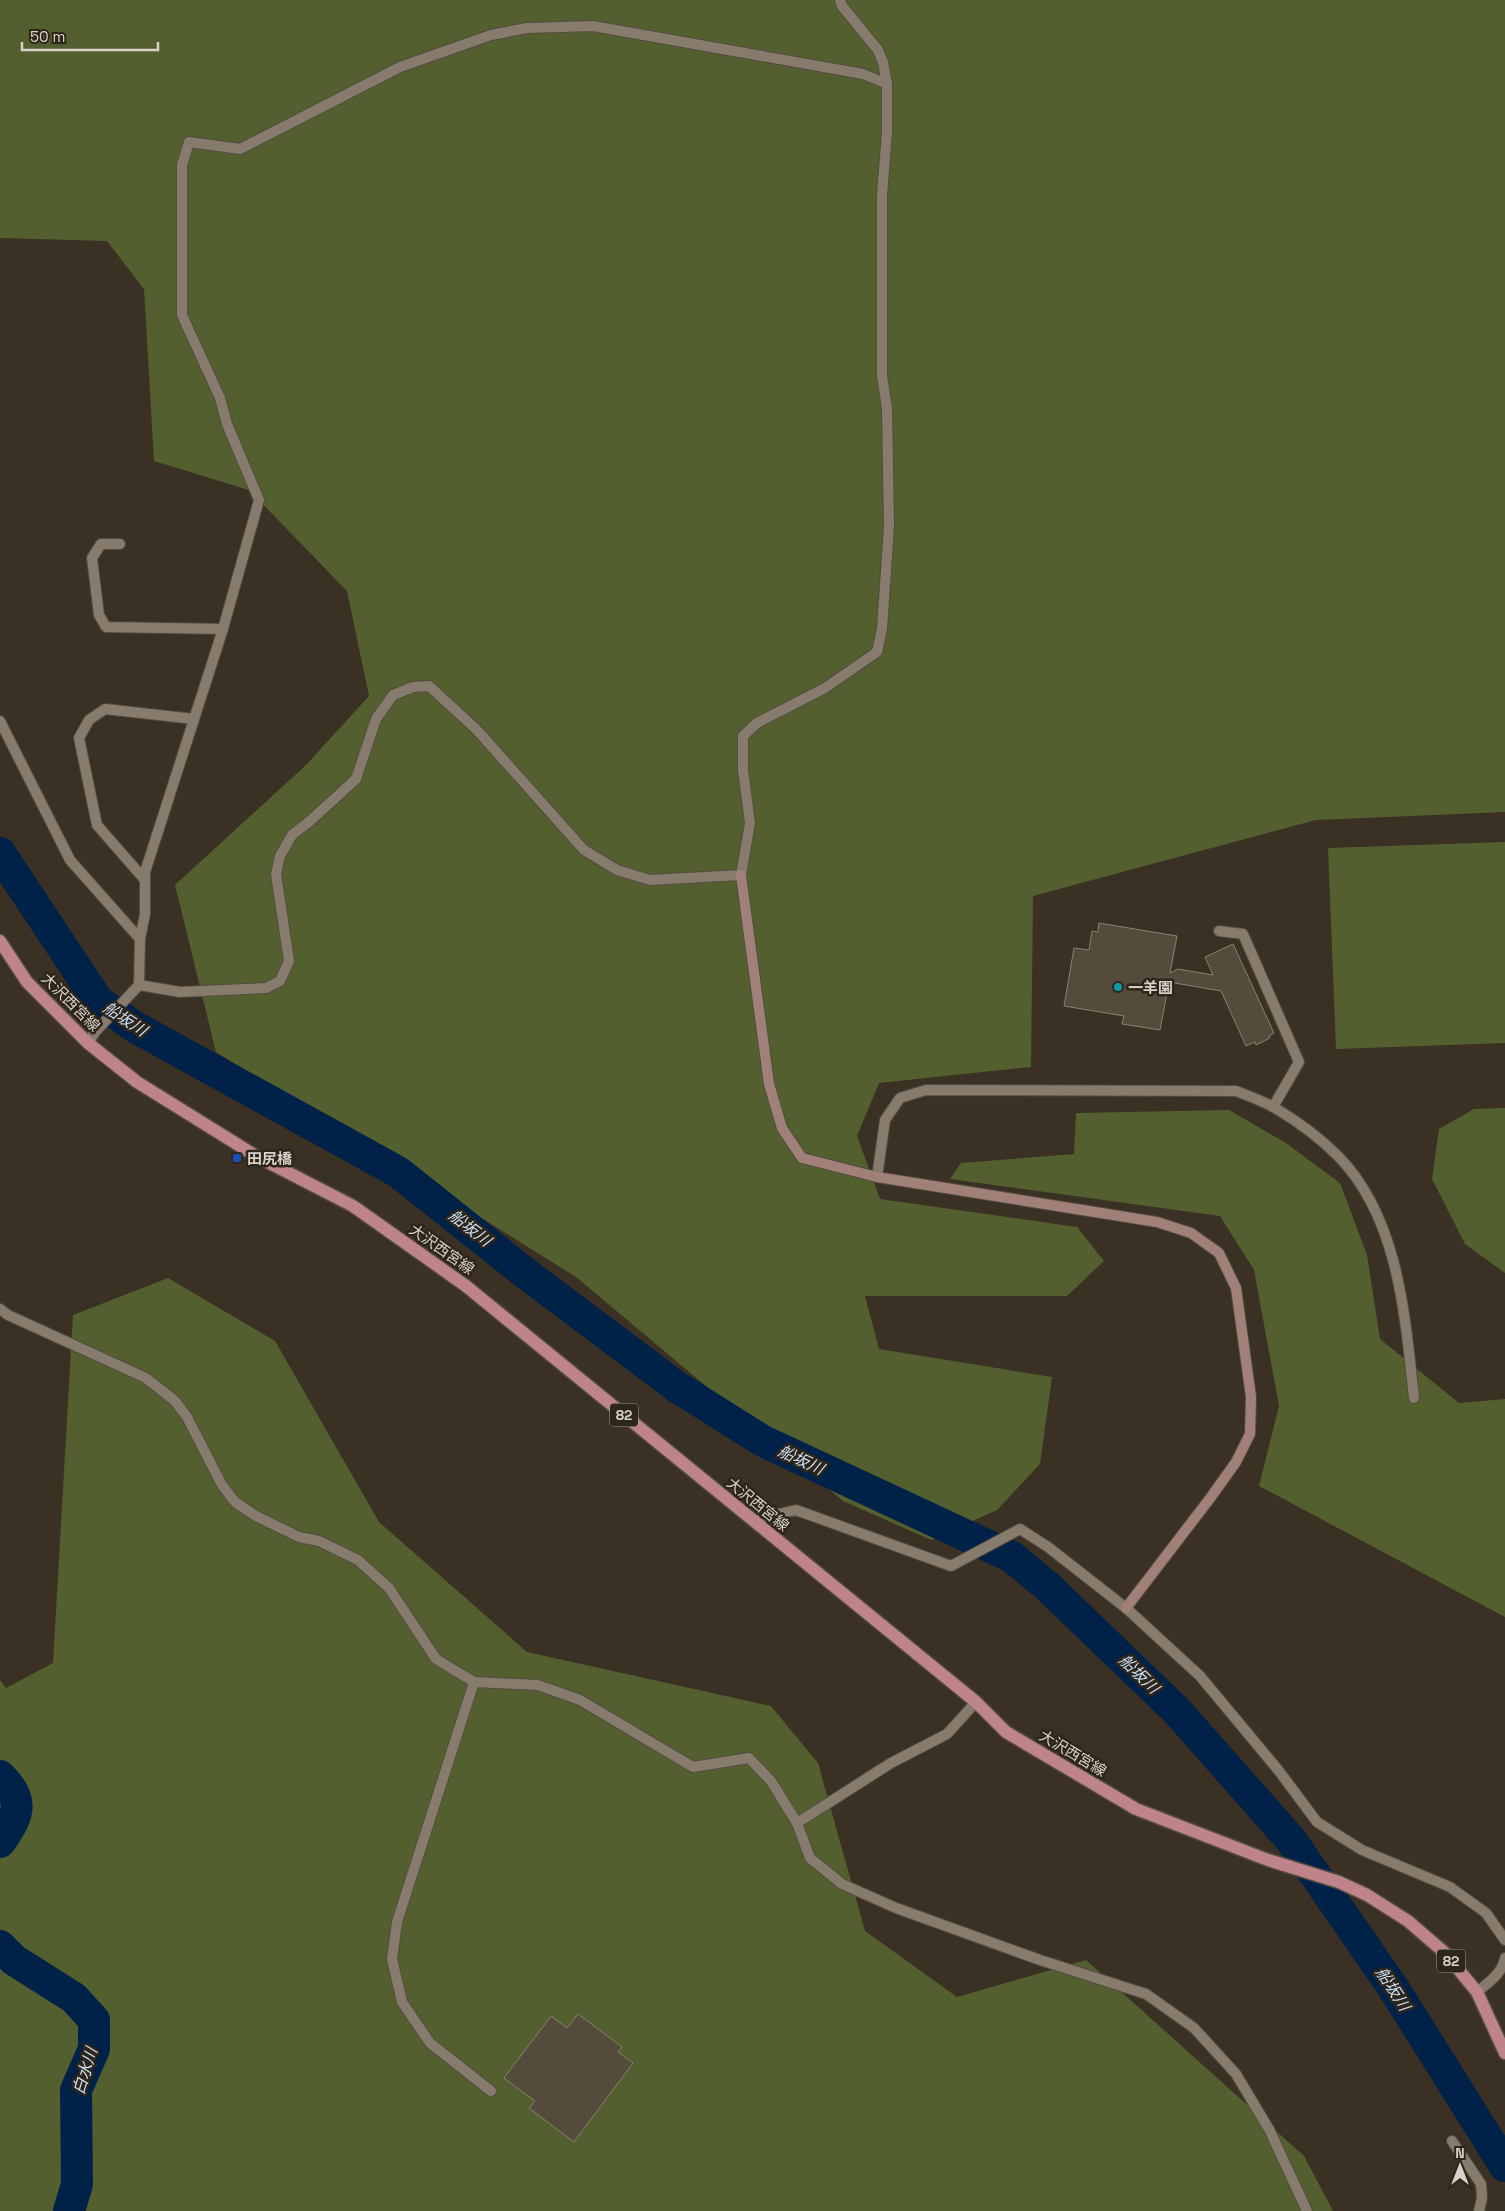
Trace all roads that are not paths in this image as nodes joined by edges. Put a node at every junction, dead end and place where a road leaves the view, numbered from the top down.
1 (840, 0) edge
2 (887, 84) junction
3 (120, 544) dead end
4 (223, 629) junction
5 (194, 719) junction
6 (0, 721) edge
7 (740, 875) junction
8 (145, 880) junction
9 (1220, 931) dead end
10 (140, 939) junction
11 (0, 941) edge
12 (135, 988) junction
13 (88, 1043) junction
14 (1273, 1107) junction
15 (877, 1177) junction
16 (0, 1309) edge
17 (1414, 1398) dead end
18 (753, 1520) junction
19 (1126, 1608) junction
20 (474, 1682) junction
21 (976, 1702) junction
22 (797, 1823) junction
23 (1505, 1940) edge
24 (1505, 1958) edge
25 (1477, 1992) junction
26 (1505, 2053) edge
27 (491, 2092) dead end
28 (1452, 2141) dead end
29 (1307, 2211) edge
30 (1479, 2211) edge

1 - 2 street
2 - 4 street
2 - 7 street
3 - 4 street
4 - 5 street
5 - 8 street
5 - 8 street
6 - 10 street
7 - 12 street
7 - 15 street
8 - 10 street
9 - 14 street
10 - 12 street
11 - 13 main road, 大沢西宮線 / 82
12 - 13 street
13 - 18 main road, 大沢西宮線 / 82
14 - 15 street
14 - 17 street
15 - 19 street
16 - 20 street
18 - 19 street
18 - 21 main road, 大沢西宮線 / 82
19 - 23 street
20 - 22 street
20 - 27 street
21 - 22 street
21 - 25 main road, 大沢西宮線 / 82
22 - 29 street
24 - 25 street
25 - 26 main road, 大沢西宮線 / 82
28 - 30 street

